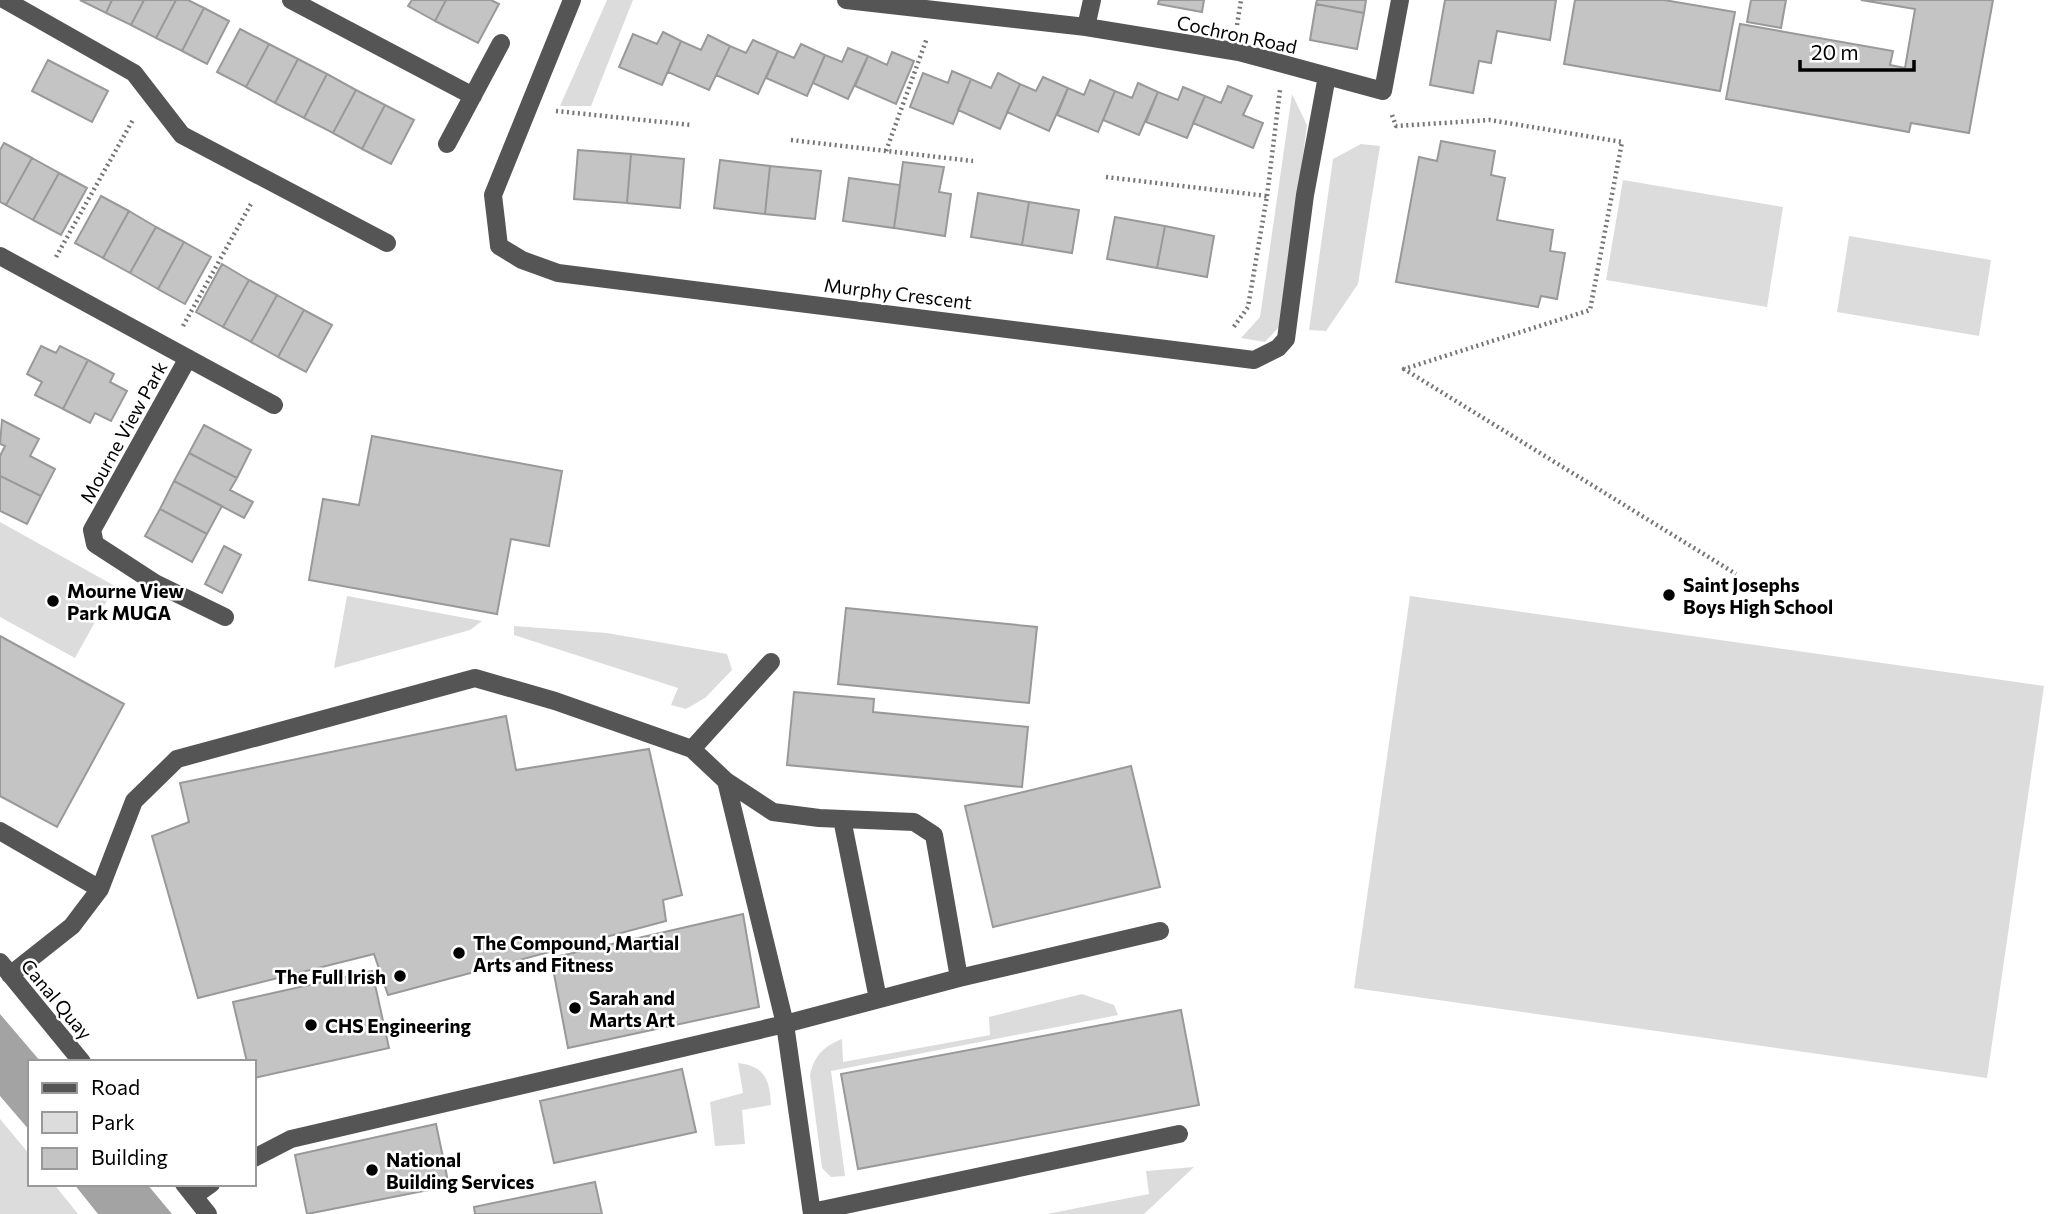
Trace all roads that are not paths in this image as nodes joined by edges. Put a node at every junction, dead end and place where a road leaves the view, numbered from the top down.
1 (5, 0) edge
2 (291, 0) edge
3 (572, 0) edge
4 (846, 0) edge
5 (1092, 0) edge
6 (1400, 0) edge
7 (1086, 27) junction
8 (501, 43) dead end
9 (1327, 76) junction
10 (473, 96) junction
11 (447, 144) dead end
12 (387, 243) dead end
13 (0, 256) edge
14 (188, 358) junction
15 (274, 405) dead end
16 (225, 617) dead end
17 (771, 662) dead end
18 (692, 749) junction
19 (726, 781) junction
20 (842, 819) junction
21 (0, 831) edge
22 (100, 889) junction
23 (1160, 931) dead end
24 (5, 969) edge
25 (959, 978) junction
26 (878, 999) junction
27 (785, 1024) junction
28 (80, 1060) edge
29 (1180, 1134) dead end
30 (256, 1157) edge
31 (189, 1190) edge
32 (812, 1213) edge
33 (208, 1214) edge

1 - 12 street
2 - 10 street
3 - 9 street, Murphy Crescent
4 - 7 street, Cochron Road
5 - 7 street
6 - 9 street, Cochron Road
7 - 9 street, Cochron Road
8 - 10 street
10 - 11 street
13 - 14 street, Mourne View Park
14 - 15 street, Mourne View Park
14 - 16 street, Mourne View Park
17 - 18 street
18 - 19 street
18 - 22 street
19 - 20 street
19 - 27 street
20 - 25 street
20 - 26 street
21 - 22 street
22 - 24 street
23 - 25 street
24 - 28 street, Canal Quay
25 - 26 street
26 - 27 street
27 - 30 street
27 - 32 street
29 - 32 street
31 - 33 street

